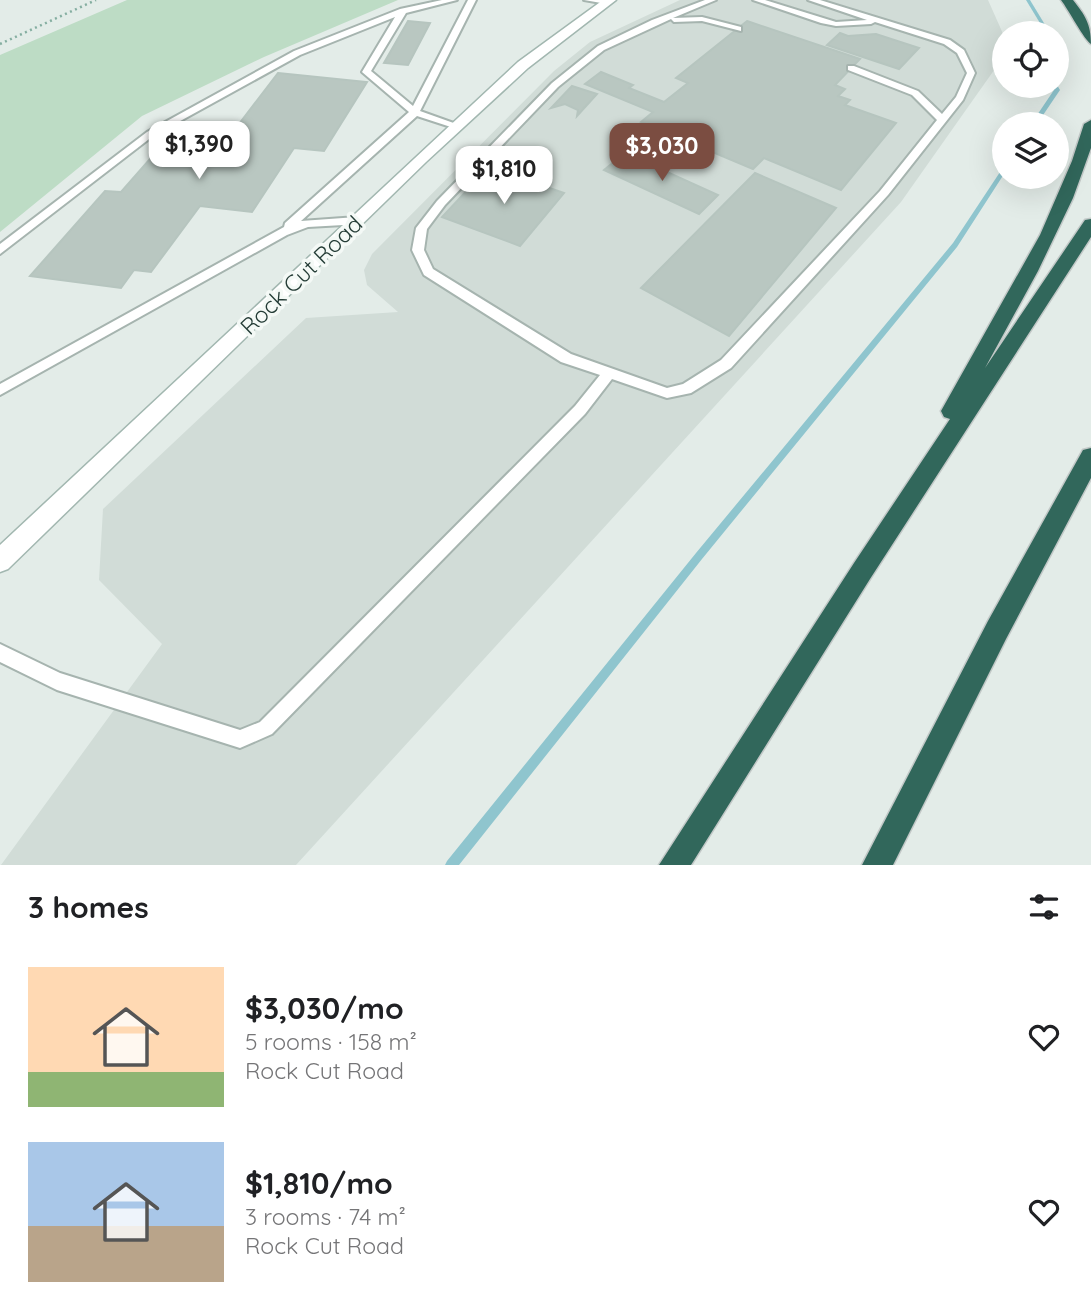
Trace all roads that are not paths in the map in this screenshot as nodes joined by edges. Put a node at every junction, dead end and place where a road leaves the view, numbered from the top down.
1 (453, 0) edge
2 (472, 0) edge
3 (588, 0) edge
4 (712, 0) edge
5 (757, 0) edge
6 (812, 0) edge
7 (1067, 0) edge
8 (608, 1) edge
9 (403, 11) junction
10 (880, 21) junction
11 (655, 22) junction
12 (738, 29) dead end
13 (1091, 40) edge
14 (851, 68) dead end
15 (415, 112) junction
16 (942, 120) junction
17 (1091, 124) edge
18 (457, 127) junction
19 (357, 221) junction
20 (1091, 224) edge
21 (283, 232) junction
22 (0, 250) edge
23 (610, 373) junction
24 (0, 390) edge
25 (1091, 457) edge
26 (0, 561) edge
27 (862, 571) junction
28 (0, 653) edge
29 (674, 865) edge
30 (877, 865) edge

1 - 9 lane
2 - 15 lane
3 - 8 lane
4 - 11 lane
5 - 10 lane
6 - 10 lane
7 - 13 highway
8 - 18 street, Rock Cut Road
9 - 15 lane
9 - 22 lane
10 - 16 lane
11 - 12 lane
11 - 23 lane
14 - 16 lane
15 - 18 lane
15 - 21 lane
16 - 23 lane
17 - 27 highway
18 - 19 street, Rock Cut Road
19 - 21 lane
19 - 26 street, Rock Cut Road
20 - 27 highway
21 - 24 lane
23 - 28 lane
25 - 30 highway
27 - 29 highway

